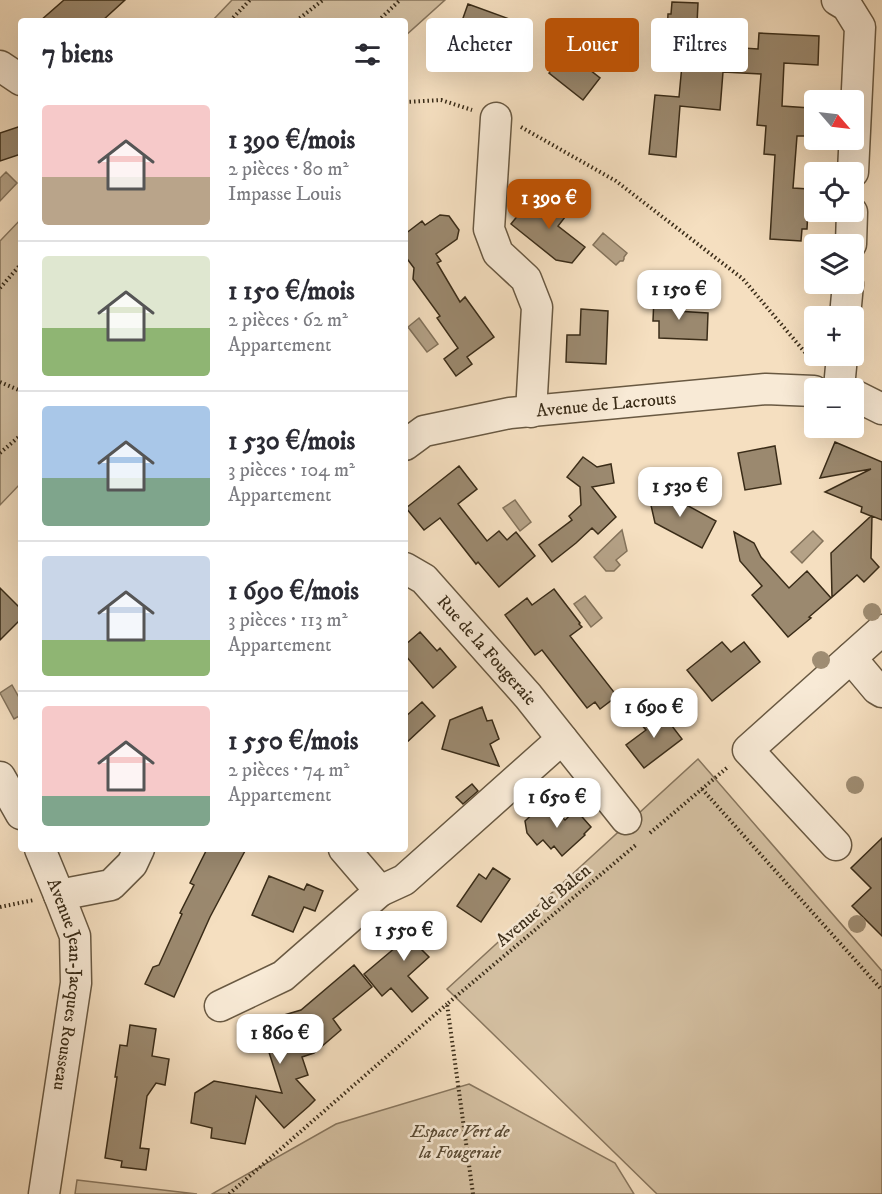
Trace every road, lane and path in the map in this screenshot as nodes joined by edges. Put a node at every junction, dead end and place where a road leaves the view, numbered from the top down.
1 (250, 0) edge
2 (323, 0) edge
3 (400, 0) edge
4 (837, 0) edge
5 (233, 18) edge
6 (300, 18) edge
7 (381, 18) edge
8 (0, 66) edge
9 (18, 78) edge
10 (408, 102) edge
11 (496, 118) junction
12 (853, 162) edge
13 (18, 267) edge
14 (0, 288) edge
15 (824, 370) edge
16 (0, 382) edge
17 (18, 390) edge
18 (864, 400) edge
19 (882, 409) edge
20 (531, 412) junction
21 (18, 438) edge
22 (408, 443) edge
23 (0, 453) edge
24 (408, 570) edge
25 (882, 630) edge
26 (851, 658) junction
27 (882, 692) edge
28 (562, 739) junction
29 (748, 750) junction
30 (0, 777) edge
31 (702, 789) junction
32 (18, 809) edge
33 (626, 819) dead end
34 (836, 845) dead end
35 (41, 852) edge
36 (138, 852) edge
37 (347, 852) edge
38 (380, 891) junction
39 (59, 895) junction
40 (0, 907) edge
41 (882, 990) edge
42 (447, 1004) junction
43 (220, 1006) dead end
44 (44, 1194) edge
45 (230, 1194) edge
46 (473, 1194) edge

1 - 5 path
2 - 6 path
3 - 7 path
4 - 12 street
8 - 9 street
10 - 11 path
11 - 15 path
11 - 20 street
13 - 14 path
15 - 20 street, Avenue de Lacrouts
16 - 17 path
18 - 19 street
20 - 22 street, Avenue de Lacrouts
21 - 23 path
24 - 28 street, Rue de la Fougeraie
25 - 26 street
26 - 27 street
26 - 29 street
28 - 33 street, Rue de la Fougeraie
28 - 38 street
29 - 31 path, Avenue de Balen
29 - 34 street
30 - 32 street
31 - 41 path
31 - 42 path, Avenue de Balen
35 - 39 street, Avenue Jean-Jacques Rousseau
36 - 39 street
37 - 38 street
38 - 43 street
39 - 40 path
39 - 44 street, Avenue Jean-Jacques Rousseau
42 - 45 path, Avenue de Balen
42 - 46 path

